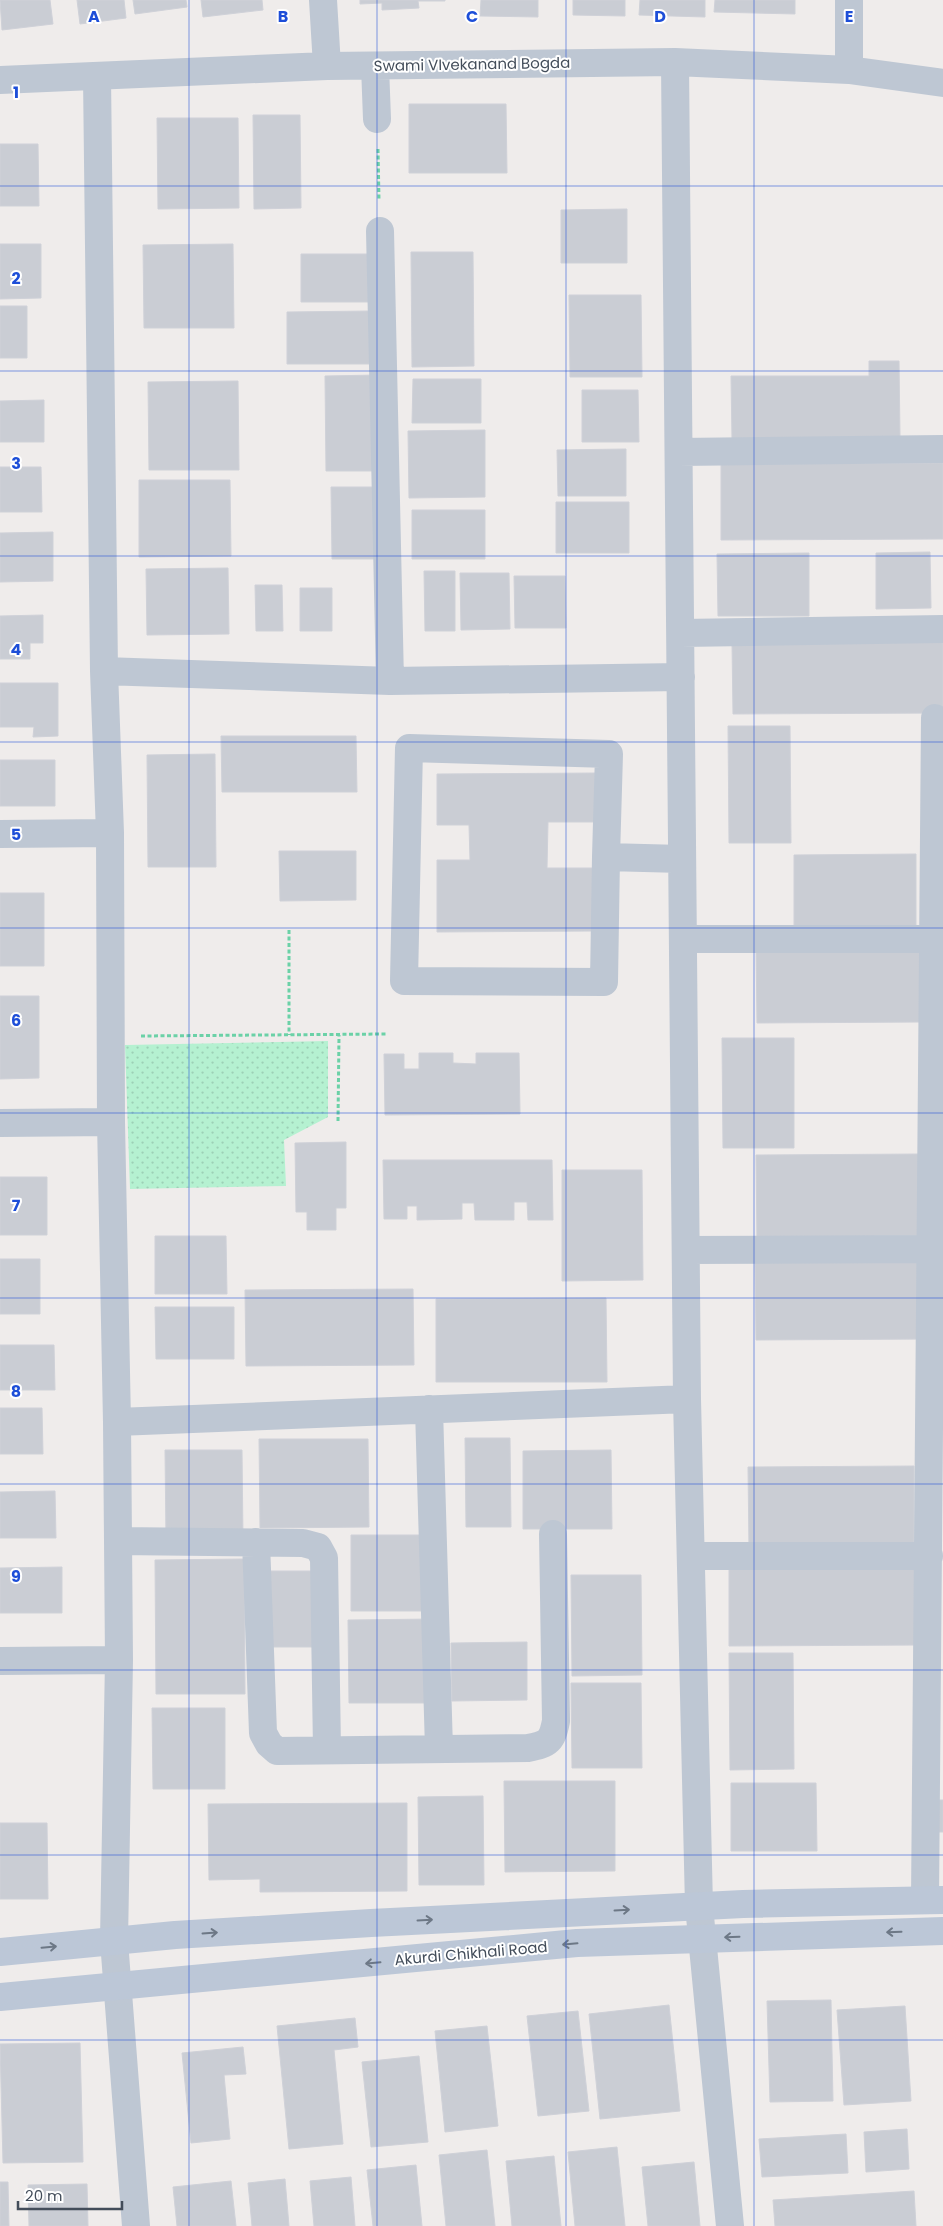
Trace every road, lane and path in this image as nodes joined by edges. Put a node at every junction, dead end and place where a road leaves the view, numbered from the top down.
1 (324, 0) edge
2 (849, 0) edge
3 (675, 62) junction
4 (326, 66) junction
5 (375, 66) junction
6 (849, 70) junction
7 (97, 76) junction
8 (0, 80) edge
9 (943, 83) edge
10 (377, 119) joint
11 (380, 231) joint
12 (943, 449) edge
13 (679, 452) junction
14 (943, 629) edge
15 (681, 633) junction
16 (104, 671) junction
17 (681, 677) junction
18 (390, 681) junction
19 (935, 718) dead end
20 (110, 833) junction
21 (0, 834) edge
22 (606, 857) junction
23 (682, 858) junction
24 (289, 930) dead end
25 (683, 939) junction
26 (934, 939) junction
27 (339, 1034) junction
28 (386, 1034) dead end
29 (289, 1035) junction
30 (111, 1036) junction
31 (338, 1121) dead end
32 (111, 1122) junction
33 (0, 1123) edge
34 (932, 1248) junction
35 (686, 1250) junction
36 (687, 1399) junction
37 (429, 1410) junction
38 (117, 1422) junction
39 (553, 1534) dead end
40 (118, 1541) junction
41 (256, 1542) junction
42 (691, 1556) junction
43 (929, 1556) junction
44 (119, 1660) junction
45 (0, 1661) edge
46 (439, 1749) junction
47 (327, 1750) junction
48 (934, 1900) edge
49 (699, 1906) junction
50 (943, 1931) edge
51 (703, 1938) junction
52 (114, 1941) junction
53 (0, 1952) edge
54 (118, 1987) junction
55 (0, 1997) edge
56 (136, 2226) edge
57 (730, 2226) edge

1 - 4 street
2 - 6 street
3 - 5 street, Swami VIvekanand Bogda
3 - 6 street, Swami VIvekanand Bogda
3 - 13 street
4 - 5 street, Swami VIvekanand Bogda
4 - 7 street, Swami VIvekanand Bogda
5 - 10 street
6 - 9 street, Swami VIvekanand Bogda
7 - 8 street, Swami VIvekanand Bogda
7 - 16 street
10 - 11 path
11 - 18 street
12 - 13 street
13 - 15 street
14 - 15 street
15 - 17 street
16 - 18 street
16 - 20 street
17 - 18 street
17 - 23 street
19 - 26 street
20 - 21 street
20 - 30 street
22 - 22 street
22 - 23 street
23 - 25 street
24 - 29 path
25 - 26 street
25 - 35 street
26 - 34 street
27 - 28 path
27 - 29 path
27 - 31 path
29 - 30 path
30 - 32 street
32 - 33 street
32 - 38 street
34 - 35 street
34 - 43 street
35 - 36 street
36 - 37 street
36 - 42 street
37 - 38 street
37 - 46 street
38 - 40 street
39 - 46 street
40 - 41 street
40 - 44 street
41 - 47 street
41 - 47 street
42 - 43 street
42 - 49 street
43 - 48 street
44 - 45 street
44 - 52 street
46 - 47 street
48 - 49 main road
49 - 51 street
52 -> 49 main road
50 -> 51 main road, Akurdi Chikhali Road
51 -> 54 main road, Akurdi Chikhali Road
51 - 57 street
53 -> 52 main road
52 - 54 street
54 - 55 main road, Akurdi Chikhali Road
54 - 56 street

